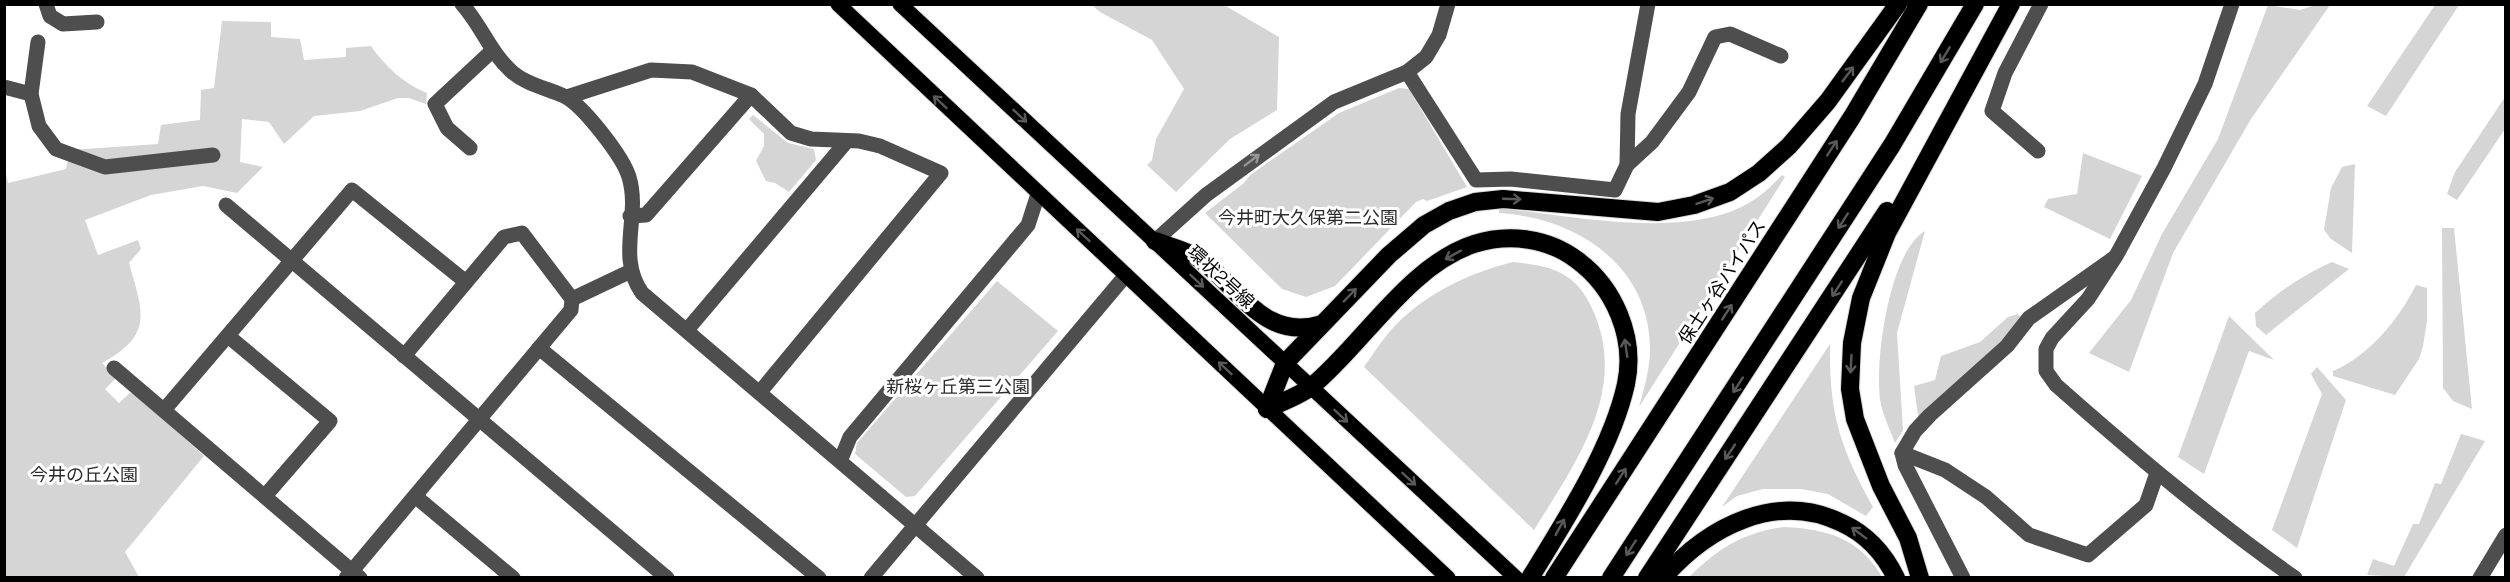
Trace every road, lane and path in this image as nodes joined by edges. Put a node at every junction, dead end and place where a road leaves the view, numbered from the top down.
1 (46, 4) edge
2 (462, 4) edge
3 (838, 4) edge
4 (900, 4) edge
5 (1449, 4) edge
6 (1648, 4) edge
7 (1898, 4) edge
8 (1919, 4) edge
9 (1975, 4) edge
10 (2011, 4) edge
11 (2042, 4) edge
12 (2232, 4) edge
13 (97, 22) dead end
14 (38, 42) dead end
15 (493, 50) junction
16 (1781, 56) dead end
17 (1407, 72) junction
18 (1969, 80) junction
19 (4, 87) edge
20 (31, 94) junction
21 (751, 95) junction
22 (567, 97) junction
23 (847, 141) junction
24 (470, 148) dead end
25 (2038, 151) dead end
26 (213, 155) dead end
27 (1627, 165) junction
28 (1038, 194) junction
29 (226, 204) dead end
30 (630, 216) junction
31 (1155, 241) junction
32 (2116, 256) junction
33 (293, 260) junction
34 (631, 271) junction
35 (1126, 274) junction
36 (466, 282) junction
37 (573, 299) junction
38 (1322, 324) junction
39 (687, 330) junction
40 (228, 336) junction
41 (539, 348) junction
42 (404, 356) junction
43 (1285, 363) junction
44 (114, 368) dead end
45 (1311, 387) junction
46 (760, 392) junction
47 (1268, 409) junction
48 (164, 410) junction
49 (479, 419) junction
50 (1902, 453) junction
51 (841, 459) junction
52 (2157, 473) junction
53 (265, 496) junction
54 (415, 496) junction
55 (915, 526) junction
56 (2505, 535) edge
57 (1908, 538) junction
58 (352, 575) edge
59 (513, 578) edge
60 (667, 578) edge
61 (819, 578) edge
62 (871, 578) edge
63 (977, 578) edge
64 (1448, 578) edge
65 (1516, 578) edge
66 (1530, 578) edge
67 (1554, 578) edge
68 (1611, 578) edge
69 (1647, 578) edge
70 (1663, 578) edge
71 (1896, 578) edge
72 (1920, 578) edge
73 (1931, 578) edge
74 (1963, 578) edge
75 (2295, 578) edge
76 (2480, 578) edge

1 - 13 street
2 - 15 street
28 -> 3 main road
4 -> 31 main road, 環状2号線
5 - 17 street
6 - 27 street
38 -> 7 highway
67 -> 8 highway, 保土ヶ谷バイパス
9 -> 68 highway
10 - 18 highway
11 - 25 street
12 - 32 street
14 - 20 street
15 - 22 street
15 - 24 street
16 - 27 street
17 - 27 street
31 -> 17 street
18 -> 57 highway
18 -> 69 highway
19 - 20 street
20 - 26 street
21 - 22 street
21 - 23 street
21 - 30 street
22 - 30 street
23 - 39 street
23 - 46 street
35 -> 28 main road
28 - 51 street
29 - 33 street
30 - 34 street
31 - 38 highway
31 -> 43 main road, 環状2号線
32 - 50 street
32 - 52 street
33 - 36 street
33 - 40 street
33 - 42 street
34 - 37 street
34 - 39 street
47 -> 35 main road
35 - 55 street
36 - 37 street
36 - 42 street
37 - 41 street
38 - 43 highway
39 - 46 street
40 - 48 street
40 - 53 street
41 - 49 street
41 - 61 street
42 - 49 street
43 - 45 main road, 環状2号線
43 - 47 highway
44 - 48 street
45 - 47 highway
45 -> 65 main road, 環状2号線
66 -> 45 highway
46 - 51 street
47 - 64 main road
48 - 53 street
49 - 54 street
49 - 60 street
50 - 52 street
50 - 74 street
51 - 55 street
52 - 75 street
53 - 58 street
54 - 58 street
54 - 59 street
55 - 62 street
55 - 63 street
56 - 76 street
57 - 72 highway
57 - 73 highway
71 -> 70 highway

